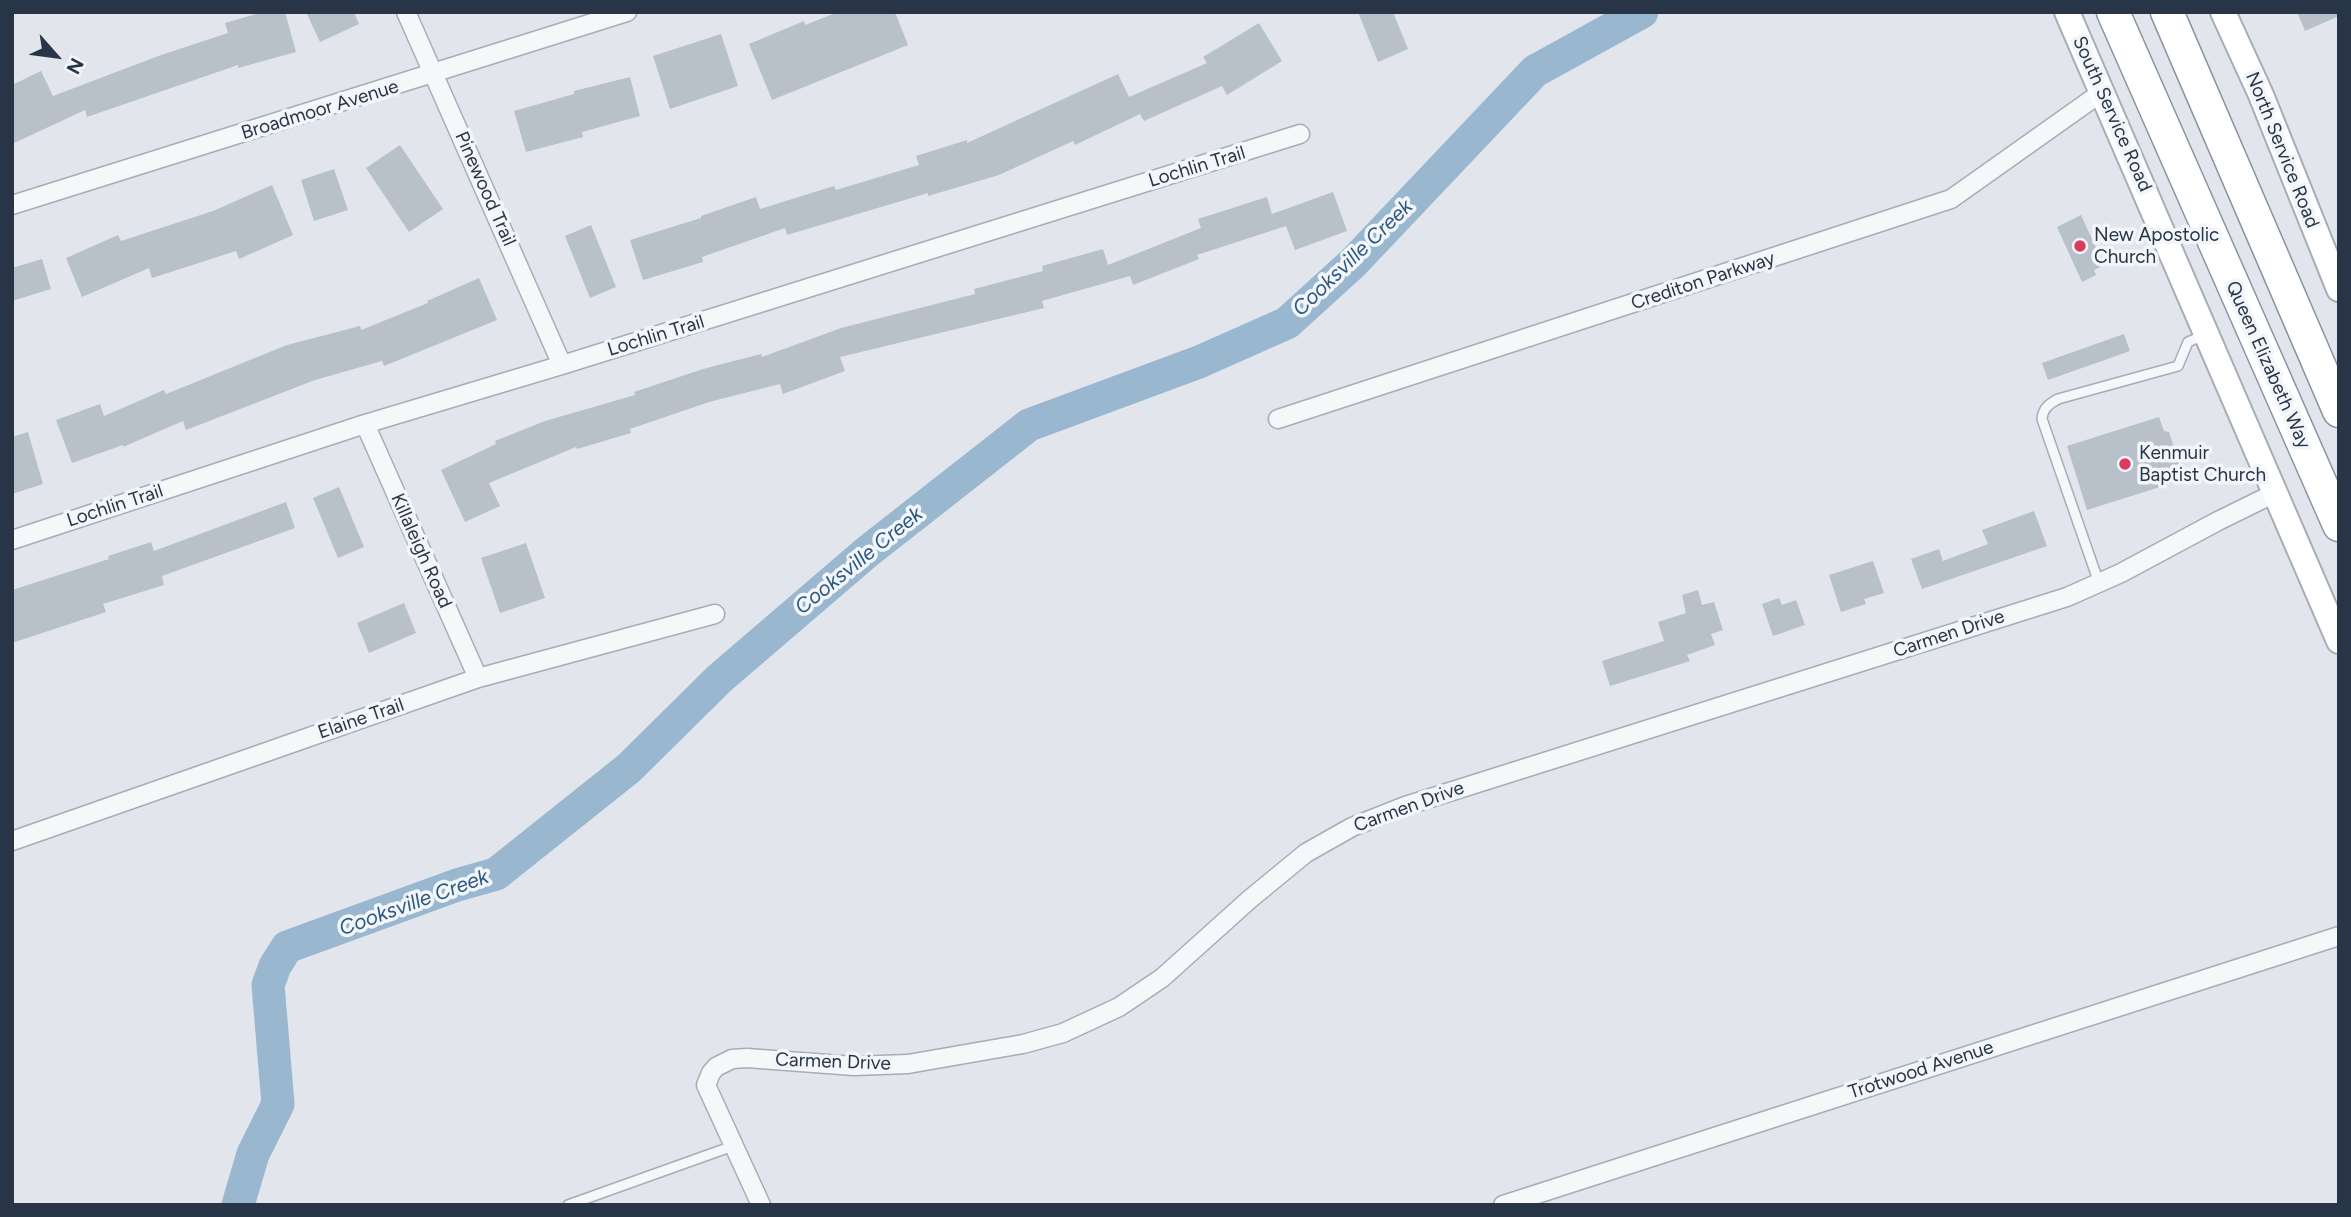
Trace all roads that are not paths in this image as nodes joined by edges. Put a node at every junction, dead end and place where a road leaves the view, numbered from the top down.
1 (406, 12) edge
2 (627, 12) edge
3 (2067, 12) edge
4 (2113, 12) edge
5 (2167, 12) edge
6 (2223, 12) edge
7 (435, 74) junction
8 (2102, 92) junction
9 (1300, 134) dead end
10 (12, 205) edge
11 (2339, 289) edge
12 (2207, 334) junction
13 (562, 365) junction
14 (2339, 411) edge
15 (1278, 419) dead end
16 (365, 424) junction
17 (2275, 493) junction
18 (2339, 525) edge
19 (12, 540) edge
20 (2099, 583) junction
21 (715, 614) dead end
22 (2339, 641) edge
23 (478, 678) junction
24 (12, 841) edge
25 (2339, 936) edge
26 (733, 1146) junction
27 (568, 1205) edge
28 (761, 1205) edge
29 (1503, 1205) edge

1 - 7 street, Pinewood Trail
2 - 7 street, Broadmoor Avenue
3 - 8 street, South Service Road
4 - 18 highway, Queen Elizabeth Way
5 - 14 highway
6 - 11 street, North Service Road
7 - 10 street, Broadmoor Avenue
7 - 13 street, Pinewood Trail
8 - 12 street, South Service Road
8 - 15 street, Crediton Parkway
9 - 13 street, Lochlin Trail
12 - 17 street, South Service Road
12 - 20 lane
13 - 16 street, Lochlin Trail
16 - 19 street, Lochlin Trail
16 - 23 street, Killaleigh Road
17 - 20 street, Carmen Drive
17 - 22 street, South Service Road
20 - 26 street, Carmen Drive
21 - 23 street, Elaine Trail
23 - 24 street, Elaine Trail
25 - 29 street, Trotwood Avenue
26 - 27 lane
26 - 28 street, Carmen Drive

